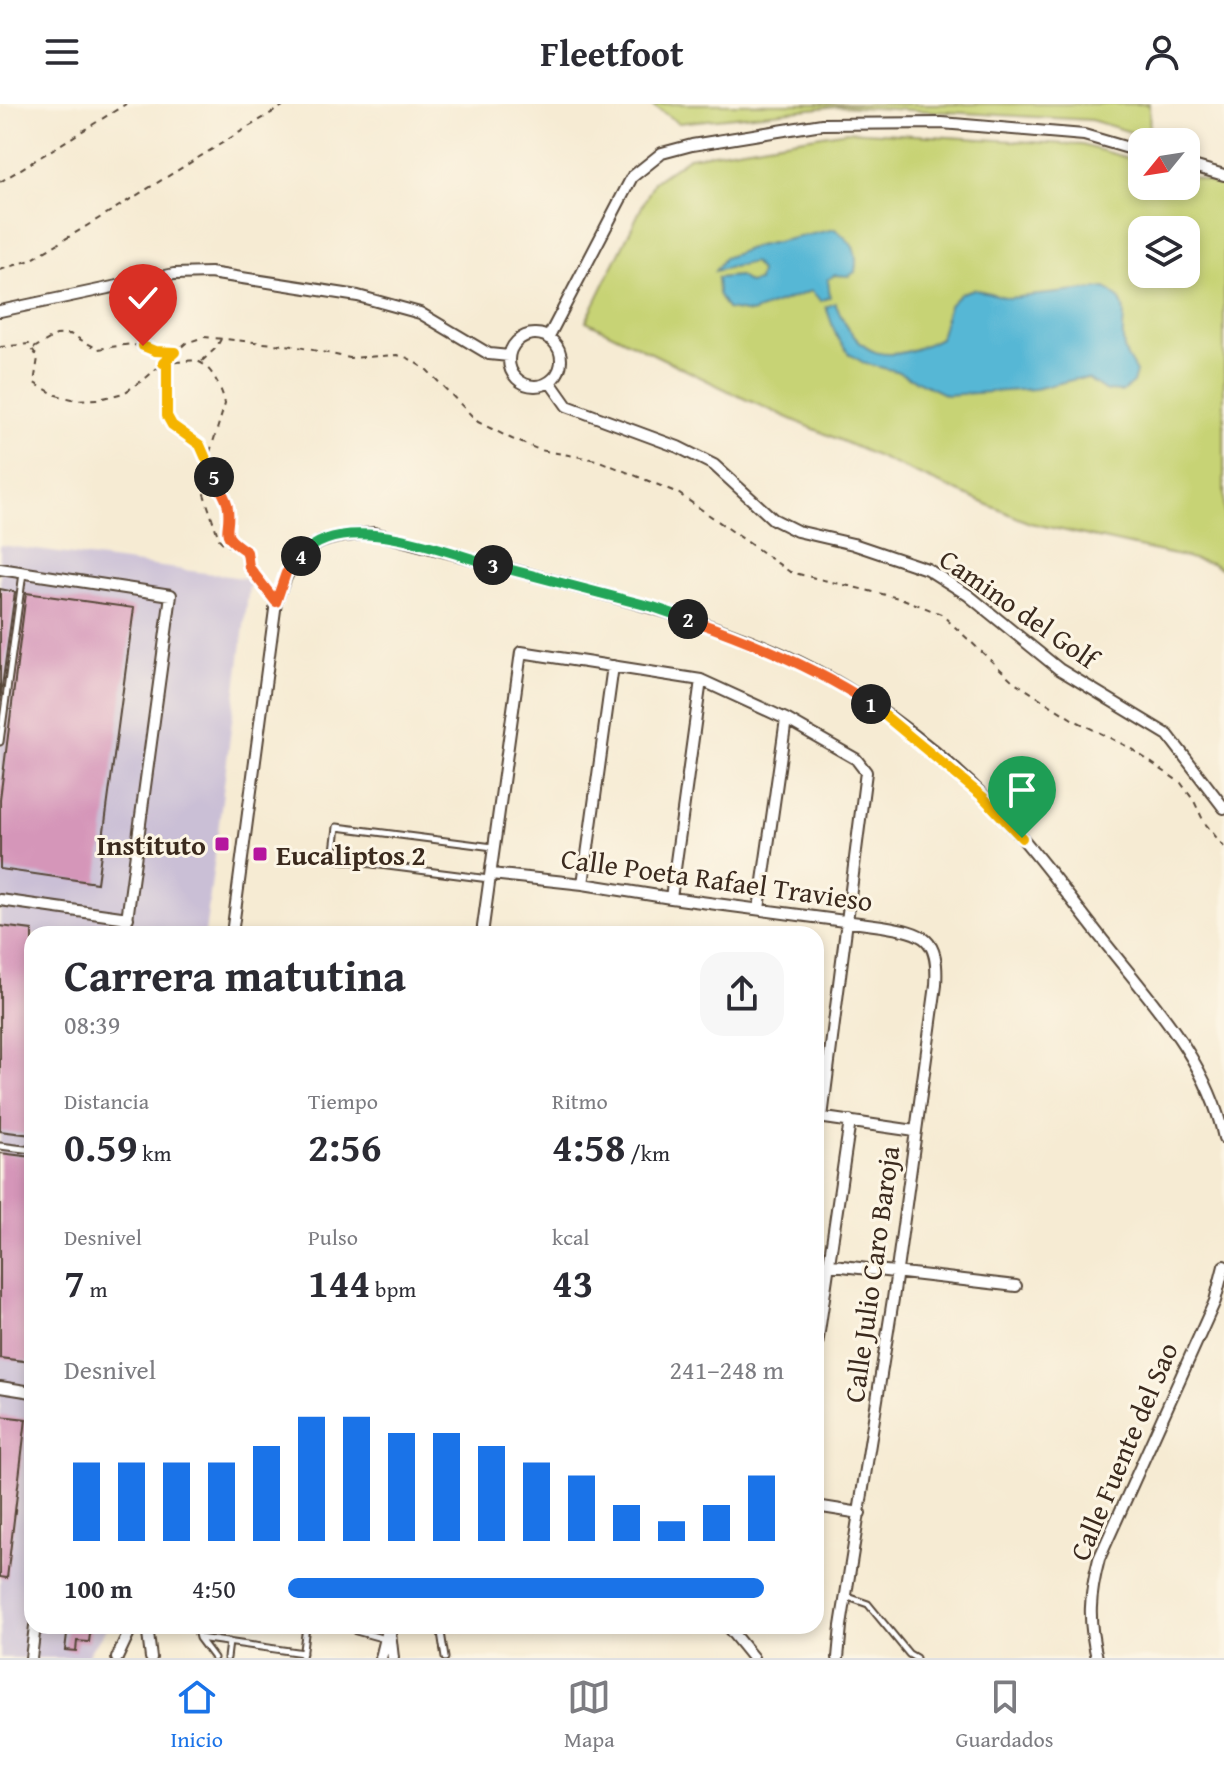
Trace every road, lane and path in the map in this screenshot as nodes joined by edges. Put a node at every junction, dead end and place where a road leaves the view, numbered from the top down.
1 (126, 104) edge
2 (286, 104) edge
3 (1128, 148) edge
4 (1200, 168) edge
5 (1224, 175) edge
6 (0, 182) edge
7 (0, 270) edge
8 (0, 311) edge
9 (222, 338) junction
10 (548, 338) junction
11 (0, 347) edge
12 (32, 349) junction
13 (175, 352) junction
14 (509, 356) junction
15 (201, 362) junction
16 (165, 363) junction
17 (550, 382) junction
18 (207, 461) junction
19 (240, 547) junction
20 (0, 569) edge
21 (23, 572) junction
22 (276, 602) junction
23 (613, 666) junction
24 (701, 680) junction
25 (786, 719) junction
26 (0, 742) edge
27 (1224, 808) edge
28 (494, 847) junction
29 (1224, 847) edge
30 (490, 877) junction
31 (583, 884) junction
32 (671, 898) junction
33 (0, 900) edge
34 (759, 909) junction
35 (128, 918) junction
36 (849, 921) junction
37 (126, 926) edge
38 (233, 926) edge
39 (483, 926) edge
40 (931, 944) joint
41 (824, 1084) edge
42 (824, 1118) edge
43 (850, 1121) junction
44 (915, 1131) junction
45 (1224, 1138) edge
46 (0, 1146) edge
47 (24, 1149) edge
48 (824, 1264) edge
49 (829, 1264) junction
50 (1224, 1266) edge
51 (896, 1272) junction
52 (1016, 1286) dead end
53 (824, 1298) edge
54 (0, 1387) edge
55 (24, 1391) edge
56 (824, 1507) edge
57 (860, 1513) junction
58 (846, 1596) junction
59 (34, 1634) edge
60 (128, 1634) edge
61 (148, 1634) edge
62 (198, 1634) edge
63 (305, 1634) edge
64 (366, 1634) edge
65 (388, 1634) edge
66 (391, 1634) edge
67 (441, 1634) edge
68 (734, 1634) edge
69 (199, 1638) junction
70 (386, 1640) junction
71 (229, 1642) junction
72 (302, 1656) edge
73 (31, 1658) edge
74 (117, 1658) edge
75 (151, 1658) edge
76 (214, 1658) edge
77 (227, 1658) edge
78 (381, 1658) edge
79 (393, 1658) edge
80 (445, 1658) edge
81 (753, 1658) edge
82 (838, 1658) edge
83 (916, 1658) edge
84 (1097, 1658) edge

1 - 6 path
2 - 7 path
3 - 10 street
4 - 5 street
8 - 14 street
9 - 13 path
9 - 15 path
9 - 29 path
10 - 14 street
10 - 17 street
11 - 12 path
12 - 13 path
12 - 16 path
13 - 16 path
14 - 17 street
15 - 16 path
15 - 18 path
16 - 18 path
17 - 27 street, Camino del Golf
18 - 19 path
18 - 19 path
19 - 22 path
20 - 21 street
21 - 26 lane
21 - 35 street
22 - 38 street
22 - 45 street
23 - 24 street
23 - 28 street
23 - 31 street
24 - 25 street
24 - 32 street
25 - 34 street
25 - 36 street
28 - 30 street
28 - 30 lane
30 - 31 street, Calle Poeta Rafael Travieso
30 - 39 street
31 - 32 street, Calle Poeta Rafael Travieso
32 - 34 street, Calle Poeta Rafael Travieso
33 - 35 street
34 - 36 street, Calle Poeta Rafael Travieso
35 - 37 street
36 - 40 street, Calle Poeta Rafael Travieso
36 - 41 street
40 - 44 street, Calle Julio Caro Baroja
42 - 43 street
43 - 44 street
43 - 49 street
44 - 51 street, Calle Julio Caro Baroja
46 - 47 lane
48 - 49 street
49 - 51 street
49 - 53 street
50 - 84 street, Calle Fuente del Sao
51 - 52 street
51 - 57 street, Calle Julio Caro Baroja
54 - 55 street
56 - 57 street
57 - 58 street, Calle Julio Caro Baroja
58 - 82 street, Calle Julio Caro Baroja
58 - 83 lane
59 - 73 street
60 - 74 street
61 - 75 street
62 - 69 lane
63 - 72 lane
64 - 70 lane
65 - 70 street
66 - 79 street
67 - 80 lane
68 - 81 street
69 - 71 lane
69 - 76 lane
70 - 78 street
71 - 72 lane
71 - 77 lane

